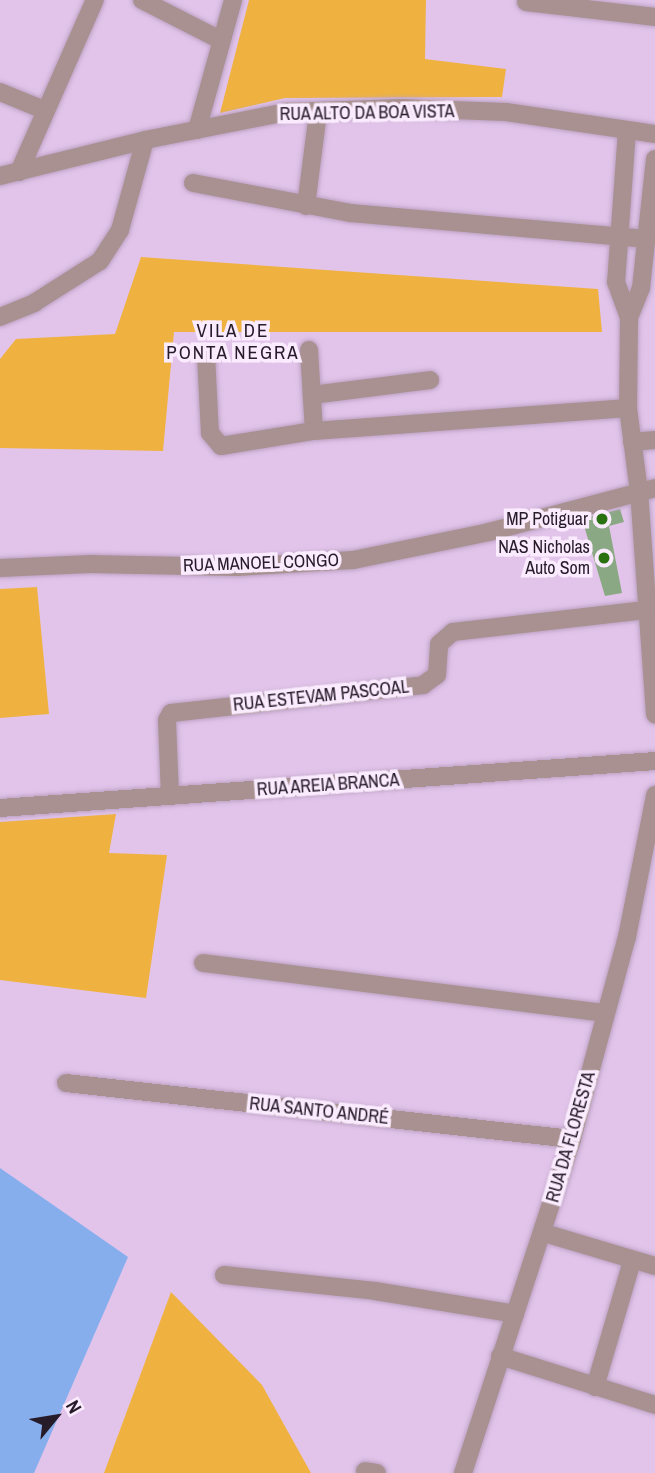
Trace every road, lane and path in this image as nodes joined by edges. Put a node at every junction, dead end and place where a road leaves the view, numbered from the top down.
1 (95, 0) edge
2 (142, 0) edge
3 (233, 0) edge
4 (526, 2) edge
5 (655, 17) edge
6 (220, 40) junction
7 (0, 92) edge
8 (44, 110) junction
9 (318, 113) junction
10 (197, 130) junction
11 (627, 130) junction
12 (655, 134) edge
13 (145, 140) junction
14 (655, 159) edge
15 (19, 172) junction
16 (0, 176) edge
17 (192, 183) dead end
18 (306, 205) junction
19 (617, 235) junction
20 (647, 239) junction
21 (0, 317) edge
22 (629, 318) junction
23 (309, 350) dead end
24 (206, 355) dead end
25 (430, 380) dead end
26 (312, 395) junction
27 (628, 408) junction
28 (314, 431) junction
29 (655, 440) edge
30 (632, 442) junction
31 (647, 489) edge
32 (0, 568) edge
33 (650, 575) edge
34 (646, 610) junction
35 (655, 707) edge
36 (655, 715) edge
37 (655, 761) edge
38 (655, 795) edge
39 (170, 796) junction
40 (0, 808) edge
41 (649, 865) edge
42 (203, 963) dead end
43 (605, 1013) junction
44 (66, 1083) dead end
45 (572, 1139) junction
46 (544, 1233) junction
47 (632, 1261) junction
48 (655, 1266) edge
49 (224, 1275) dead end
50 (515, 1314) junction
51 (500, 1356) junction
52 (595, 1387) junction
53 (655, 1405) edge
54 (463, 1473) edge

1 - 8 street
2 - 6 street
3 - 6 street
4 - 5 street
6 - 10 street
7 - 8 street
8 - 15 street
9 - 10 street, RUA ALTO DA BOA VISTA
9 - 11 street, RUA ALTO DA BOA VISTA
9 - 18 street
10 - 13 street, RUA ALTO DA BOA VISTA
11 - 12 street, RUA ALTO DA BOA VISTA
11 - 19 street
13 - 15 street, RUA ALTO DA BOA VISTA
13 - 21 street
14 - 20 street
15 - 16 street, RUA ALTO DA BOA VISTA
17 - 18 street
18 - 19 street
19 - 20 street
19 - 22 street
20 - 22 street
22 - 27 street
23 - 26 street
24 - 28 street
25 - 26 street
26 - 28 street
27 - 28 street
27 - 30 street
29 - 30 street
30 - 31 street
31 - 32 street, RUA MANOEL CONGO
31 - 33 street
33 - 34 street
34 - 35 street
34 - 39 street, RUA ESTEVAM PASCOAL
35 - 36 street
37 - 39 street, RUA AREIA BRANCA
38 - 41 street, RUA DA FLORESTA
39 - 40 street, RUA AREIA BRANCA
41 - 43 street, RUA DA FLORESTA
42 - 43 street
43 - 45 street, RUA DA FLORESTA
44 - 45 street, RUA SANTO ANDRÉ
45 - 46 street, RUA DA FLORESTA
46 - 47 street
46 - 50 street, RUA DA FLORESTA
47 - 48 street
47 - 52 street
49 - 50 street
50 - 51 street, RUA DA FLORESTA
51 - 52 street
51 - 54 street, RUA DA FLORESTA
52 - 53 street

